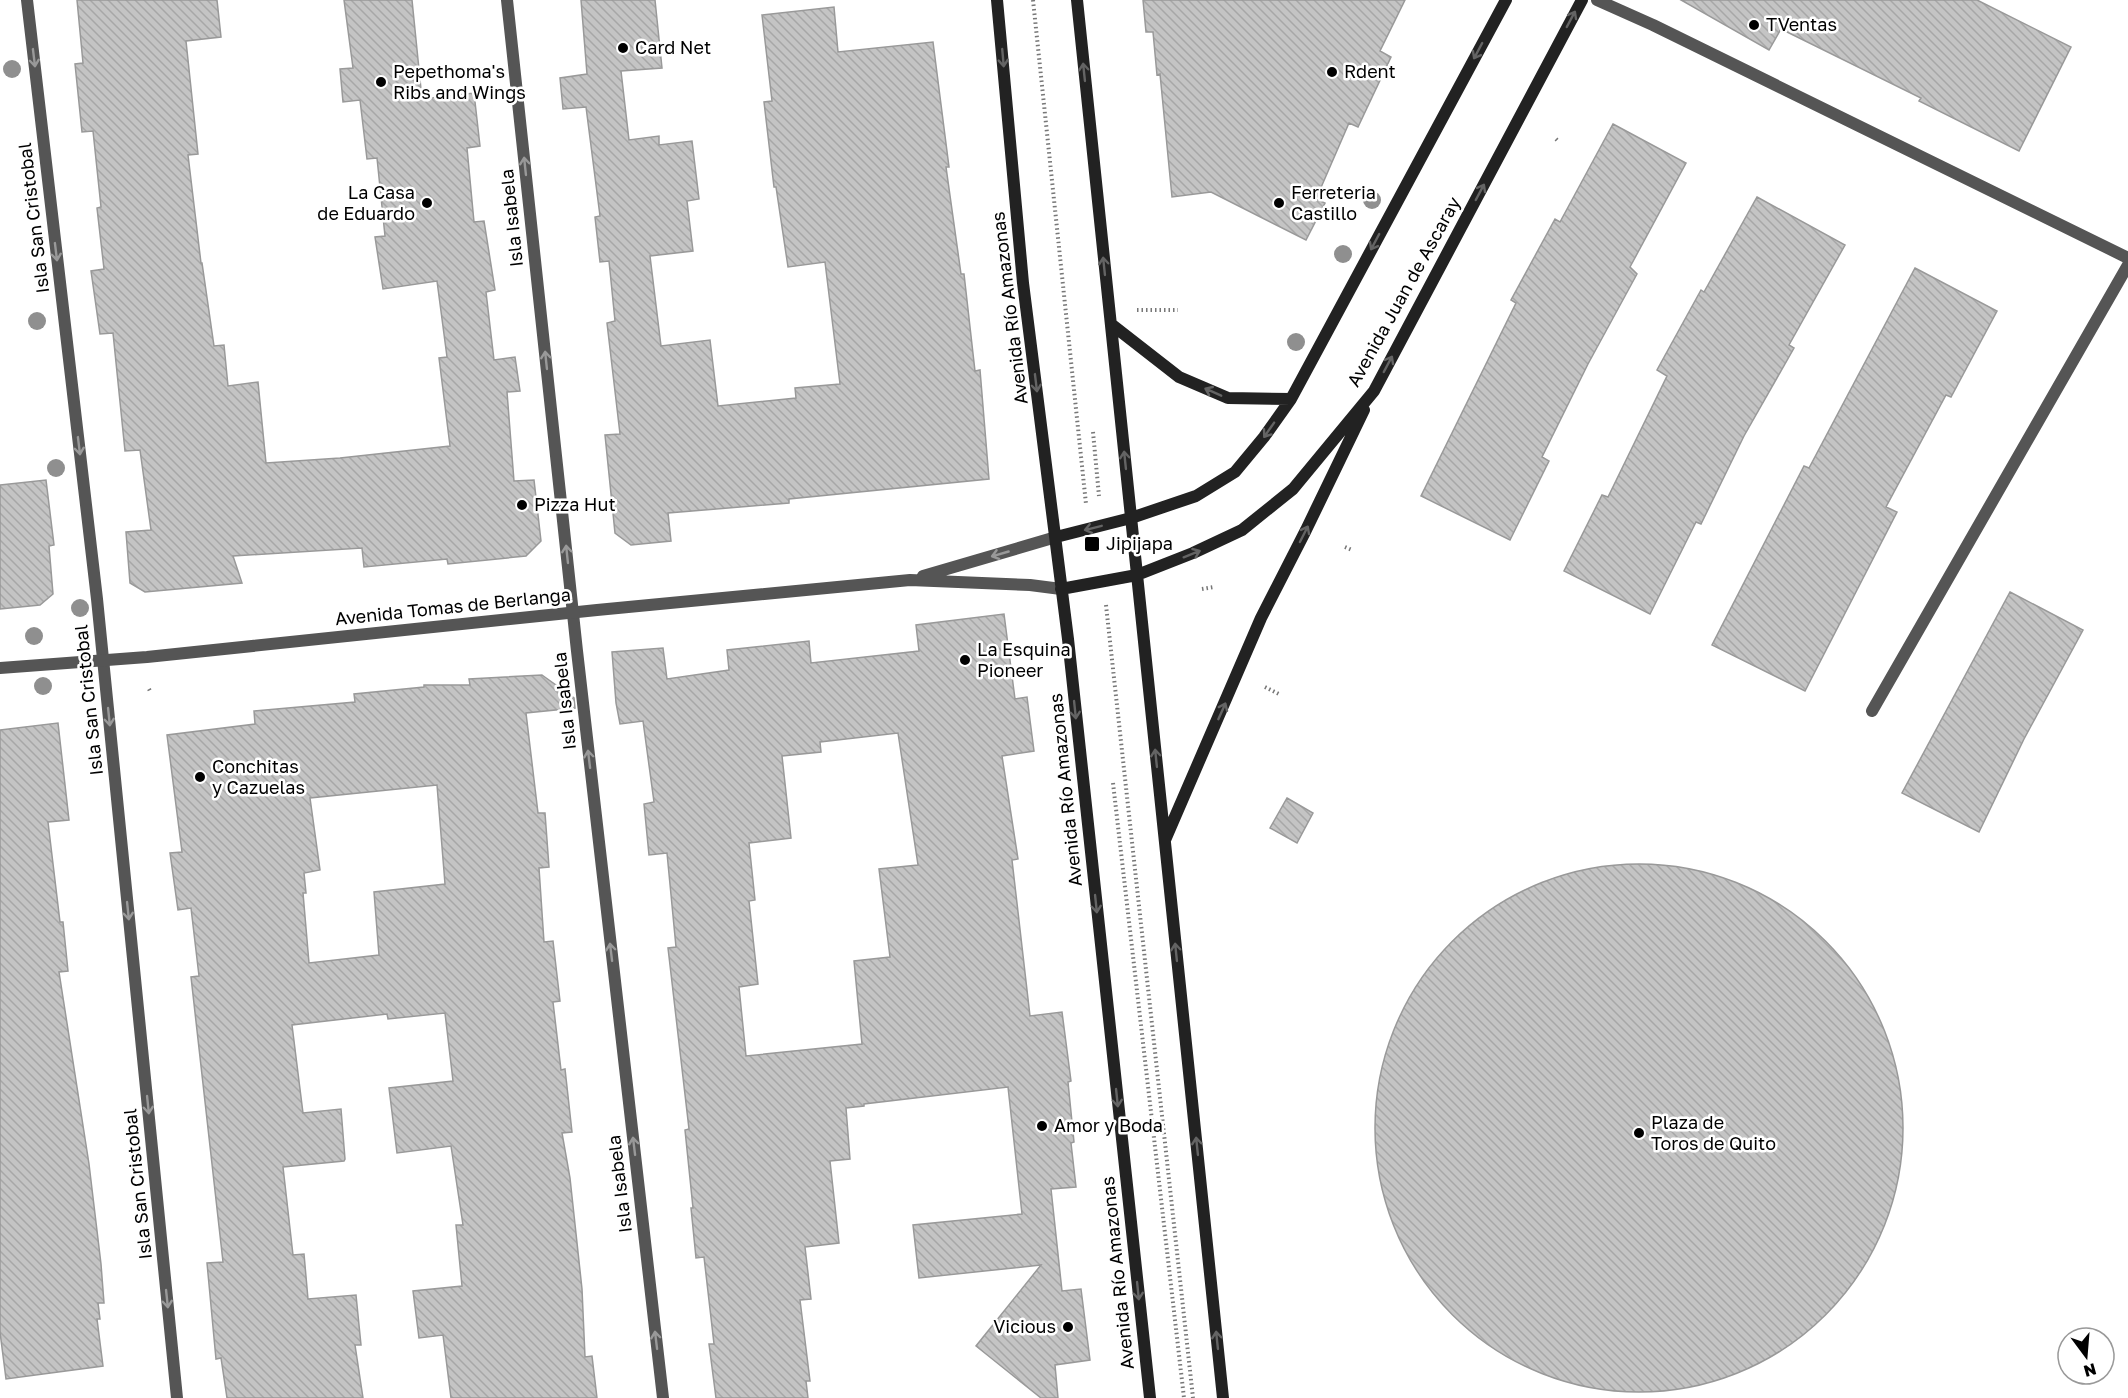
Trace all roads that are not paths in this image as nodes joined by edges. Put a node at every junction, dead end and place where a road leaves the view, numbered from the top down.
1 (27, 0) edge
2 (507, 0) edge
3 (997, 0) edge
4 (1077, 0) edge
5 (1506, 0) edge
6 (1582, 0) edge
7 (1596, 0) edge
8 (2128, 258) edge
9 (2128, 265) edge
10 (1111, 324) junction
11 (1374, 391) junction
12 (1291, 399) junction
13 (1131, 518) junction
14 (1056, 537) junction
15 (1137, 575) junction
16 (910, 580) junction
17 (1061, 589) junction
18 (573, 612) junction
19 (102, 659) junction
20 (0, 668) edge
21 (1872, 711) dead end
22 (1165, 842) junction
23 (177, 1398) edge
24 (663, 1398) edge
25 (1149, 1398) edge
26 (1223, 1398) edge

1 -> 19 street, Isla San Cristobal
18 -> 2 street, Isla Isabela
3 -> 14 main road, Avenida Río Amazonas
10 -> 4 main road
5 -> 12 main road
11 -> 6 main road, Avenida Juan de Ascaray
7 - 8 street
9 - 21 street
12 -> 10 main road
13 -> 10 main road
15 -> 11 main road, Avenida Juan de Ascaray
22 -> 11 main road
12 -> 13 main road
13 -> 14 main road
13 - 15 main road
14 -> 16 street, Avenida Tomas de Berlanga
14 - 17 main road, Avenida Río Amazonas
15 - 17 main road, Avenida Juan de Ascaray
22 -> 15 main road
16 - 17 street, Avenida Tomas de Berlanga
16 - 18 street, Avenida Tomas de Berlanga
17 -> 25 main road, Avenida Río Amazonas
18 - 19 street, Avenida Tomas de Berlanga
24 -> 18 street, Isla Isabela
19 - 20 street, Avenida Tomas de Berlanga
19 -> 23 street, Isla San Cristobal
26 -> 22 main road

